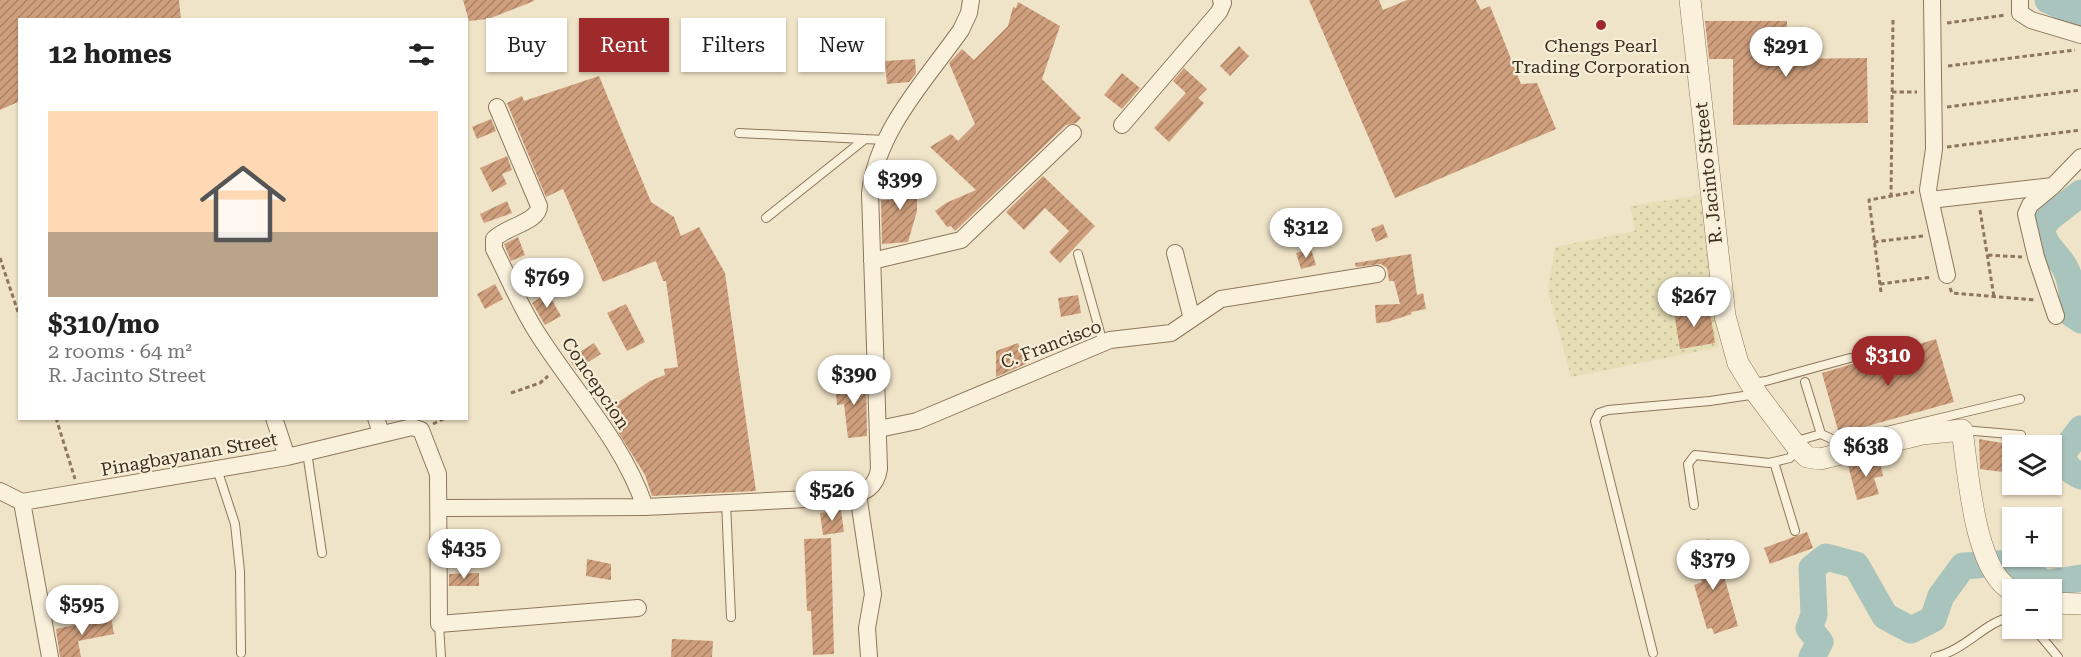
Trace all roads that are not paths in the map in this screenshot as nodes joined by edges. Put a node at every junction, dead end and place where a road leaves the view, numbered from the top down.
1 (971, 0) edge
2 (1221, 0) edge
3 (1690, 0) edge
4 (1932, 0) edge
5 (2020, 7) edge
6 (2081, 35) edge
7 (497, 106) dead end
8 (1122, 125) dead end
9 (739, 133) dead end
10 (1073, 133) dead end
11 (865, 139) junction
12 (885, 140) junction
13 (2081, 157) edge
14 (2053, 186) junction
15 (1929, 195) junction
16 (766, 218) dead end
17 (1078, 254) dead end
18 (1175, 254) dead end
19 (872, 261) junction
20 (1377, 274) dead end
21 (1947, 276) road end
22 (2054, 308) road end
23 (1192, 319) junction
24 (1103, 343) junction
25 (1850, 358) dead end
26 (1805, 382) dead end
27 (1753, 388) junction
28 (2020, 399) dead end
29 (275, 420) edge
30 (379, 426) edge
31 (879, 429) junction
32 (1962, 430) junction
33 (1821, 434) junction
34 (2021, 435) dead end
35 (1795, 445) junction
36 (307, 452) junction
37 (286, 457) junction
38 (1774, 462) junction
39 (217, 469) junction
40 (0, 491) edge
41 (858, 494) junction
42 (22, 502) junction
43 (726, 502) junction
44 (1694, 505) dead end
45 (645, 507) junction
46 (439, 508) junction
47 (1795, 531) dead end
48 (321, 553) dead end
49 (2002, 585) edge
50 (2062, 603) edge
51 (2081, 604) edge
52 (638, 608) dead end
53 (731, 618) dead end
54 (2002, 619) edge
55 (439, 624) junction
56 (2043, 639) edge
57 (241, 653) dead end
58 (1653, 653) dead end
59 (50, 657) edge
60 (441, 657) edge
61 (869, 657) edge
62 (1935, 657) edge
63 (2058, 657) edge

1 - 12 street
2 - 8 street
3 - 27 street, R. Jacinto Street
4 - 15 street
5 - 6 street
7 - 45 street, Concepcion
9 - 11 lane
10 - 19 street
11 - 12 lane
11 - 16 lane
12 - 19 street
13 - 14 street
14 - 15 street
14 - 22 street
15 - 21 street
17 - 24 lane
18 - 23 street
19 - 31 street
20 - 23 street, C. Francisco
23 - 24 street, C. Francisco
24 - 31 street, C. Francisco
25 - 27 lane
26 - 33 lane
27 - 35 street, R. Jacinto Street
27 - 58 lane
28 - 33 lane
29 - 37 street
30 - 36 street, Pinagbayanan Street
30 - 46 street, Pinagbayanan Street
31 - 41 street
32 - 34 lane
32 - 35 street, R. Jacinto Street
32 - 49 street
33 - 35 lane
35 - 38 lane
36 - 37 street, Pinagbayanan Street
36 - 48 lane
37 - 39 street, Pinagbayanan Street
38 - 44 lane
38 - 47 lane
39 - 42 street, Pinagbayanan Street
39 - 57 lane
40 - 42 street
41 - 43 street
41 - 61 street
42 - 59 street
43 - 45 street
43 - 53 lane
45 - 46 street
46 - 55 street
50 - 51 street
52 - 55 street
54 - 62 lane
55 - 60 lane
56 - 63 lane

